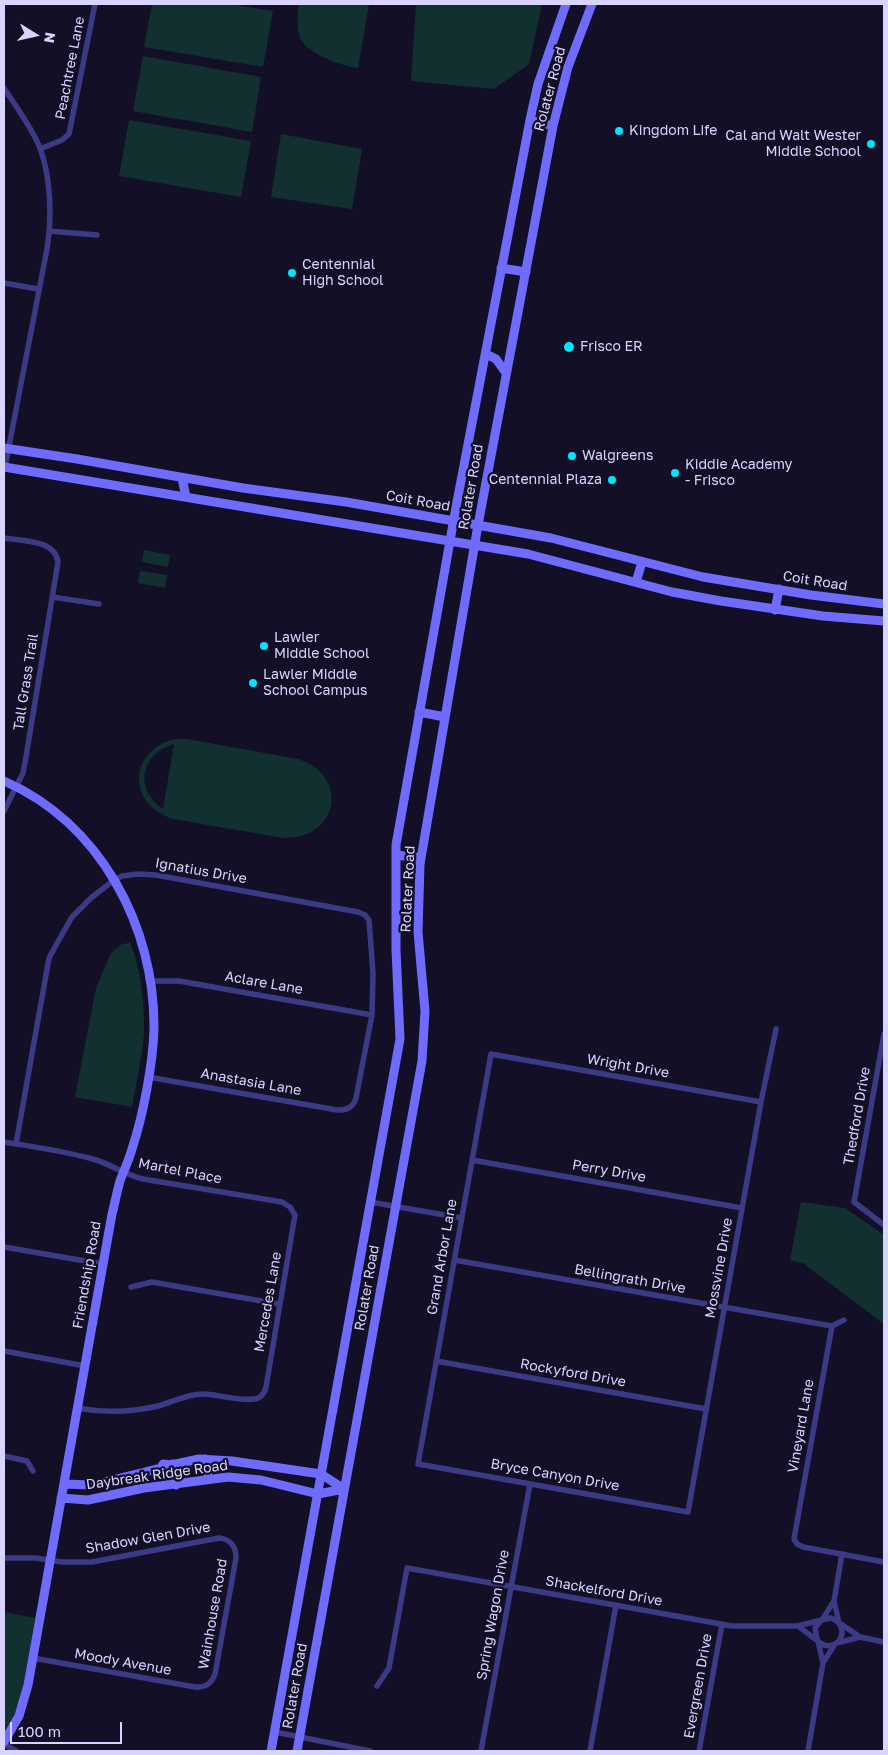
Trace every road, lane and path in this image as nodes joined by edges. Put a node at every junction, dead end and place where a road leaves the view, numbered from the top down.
1 (95, 4) edge
2 (566, 4) edge
3 (592, 4) edge
4 (4, 88) edge
5 (530, 120) junction
6 (553, 126) junction
7 (40, 149) junction
8 (49, 231) junction
9 (97, 235) dead end
10 (502, 268) junction
11 (526, 272) junction
12 (4, 283) edge
13 (38, 289) junction
14 (486, 354) junction
15 (506, 373) junction
16 (6, 449) edge
17 (4, 467) edge
18 (182, 478) junction
19 (193, 480) junction
20 (186, 497) junction
21 (454, 521) junction
22 (478, 525) junction
23 (4, 538) edge
24 (450, 542) junction
25 (475, 546) junction
26 (642, 562) junction
27 (636, 582) junction
28 (779, 589) junction
29 (52, 597) junction
30 (98, 604) dead end
31 (884, 604) edge
32 (775, 610) junction
33 (884, 621) edge
34 (420, 712) junction
35 (445, 717) junction
36 (4, 781) edge
37 (16, 787) junction
38 (4, 811) edge
39 (396, 855) junction
40 (421, 858) junction
41 (114, 880) junction
42 (151, 981) junction
43 (372, 1015) junction
44 (776, 1029) dead end
45 (884, 1034) edge
46 (491, 1054) joint
47 (148, 1077) junction
48 (761, 1102) junction
49 (4, 1142) edge
50 (16, 1144) junction
51 (472, 1160) junction
52 (123, 1173) junction
53 (370, 1202) junction
54 (396, 1206) junction
55 (742, 1208) junction
56 (293, 1209) joint
57 (462, 1218) junction
58 (884, 1225) edge
59 (4, 1247) edge
60 (454, 1260) junction
61 (103, 1264) junction
62 (131, 1287) dead end
63 (279, 1304) junction
64 (724, 1309) junction
65 (844, 1320) dead end
66 (832, 1326) junction
67 (4, 1351) edge
68 (436, 1361) junction
69 (85, 1366) junction
70 (77, 1408) junction
71 (706, 1409) junction
72 (4, 1456) edge
73 (205, 1459) junction
74 (171, 1464) junction
75 (418, 1464) joint
76 (33, 1471) dead end
77 (321, 1474) junction
78 (208, 1478) junction
79 (64, 1484) junction
80 (530, 1484) junction
81 (176, 1485) junction
82 (344, 1489) junction
83 (318, 1494) junction
84 (61, 1498) junction
85 (688, 1512) joint
86 (234, 1546) joint
87 (842, 1554) junction
88 (4, 1558) edge
89 (50, 1560) junction
90 (884, 1562) edge
91 (511, 1587) junction
92 (834, 1601) junction
93 (616, 1606) junction
94 (822, 1620) junction
95 (839, 1623) junction
96 (722, 1624) junction
97 (798, 1626) junction
98 (860, 1637) junction
99 (818, 1640) junction
100 (884, 1642) edge
101 (835, 1643) junction
102 (33, 1658) junction
103 (823, 1662) junction
104 (208, 1684) joint
105 (377, 1686) dead end
106 (275, 1732) junction
107 (299, 1738) junction
108 (4, 1743) edge
109 (16, 1751) edge
110 (271, 1751) edge
111 (297, 1751) edge
112 (369, 1751) edge
113 (481, 1751) edge
114 (590, 1751) edge
115 (699, 1751) edge
116 (808, 1751) edge

1 - 7 street, Peachtree Lane
2 - 5 main road, Rolater Road
3 - 6 main road, Rolater Road
4 - 7 street
5 - 6 main road
5 - 10 main road, Rolater Road
6 - 11 main road, Rolater Road
7 - 8 street
8 - 9 street
8 - 13 street
10 - 11 main road
10 - 14 main road, Rolater Road
11 - 15 main road, Rolater Road
12 - 13 street
13 - 16 street
14 - 15 main road
14 - 21 main road, Rolater Road
15 - 22 main road, Rolater Road
16 - 17 street
16 - 18 main road, Coit Road
17 - 20 main road
18 - 19 main road, Coit Road
18 - 20 main road
19 - 20 main road
19 - 21 main road, Coit Road
20 - 24 main road
21 - 22 main road, Coit Road
21 - 24 main road, Rolater Road
22 - 25 main road, Rolater Road
22 - 26 main road, Coit Road
23 - 29 street, Tall Grass Trail
24 - 25 main road
24 - 34 main road, Rolater Road
25 - 27 main road
25 - 35 main road, Rolater Road
26 - 27 main road
26 - 28 main road, Coit Road
27 - 32 main road
28 - 31 main road, Coit Road
28 - 32 main road
29 - 30 street
29 - 37 street, Tall Grass Trail
32 - 33 main road
34 - 35 main road
34 - 39 main road, Rolater Road
35 - 40 main road, Rolater Road
36 - 37 main road, Friendship Road
37 - 38 street, Tall Grass Trail
37 - 41 main road, Friendship Road
39 - 40 main road
39 - 53 main road, Rolater Road
40 - 54 main road, Rolater Road
41 - 42 main road, Friendship Road
41 - 43 street, Ignatius Drive
41 - 50 street, Ignatius Drive
42 - 43 street, Aclare Lane
42 - 47 main road, Friendship Road
43 - 47 street, Anastasia Lane
44 - 48 street, Mossvine Drive
45 - 58 street, Thedford Drive
46 - 48 street, Wright Drive
46 - 51 street, Grand Arbor Lane
47 - 52 main road, Friendship Road
48 - 55 street, Mossvine Drive
49 - 50 street, Martel Place
50 - 52 street, Martel Place
51 - 55 street, Perry Drive
51 - 57 street, Grand Arbor Lane
52 - 56 street, Martel Place
52 - 61 main road, Friendship Road
53 - 54 street
53 - 77 main road, Rolater Road
54 - 57 street
54 - 82 main road, Rolater Road
55 - 64 street, Mossvine Drive
56 - 63 street, Mercedes Lane
57 - 60 street, Grand Arbor Lane
59 - 61 street
60 - 64 street, Bellingrath Drive
60 - 68 street, Grand Arbor Lane
61 - 69 main road, Friendship Road
62 - 63 street
63 - 70 street, Mercedes Lane
64 - 66 street, Bellingrath Drive
64 - 71 street, Mossvine Drive
65 - 66 street
66 - 87 street, Vineyard Lane
67 - 69 street
68 - 71 street, Rockyford Drive
68 - 75 street, Grand Arbor Lane
69 - 70 main road, Friendship Road
70 - 79 main road, Friendship Road
71 - 85 street, Mossvine Drive
72 - 76 street
73 - 74 main road, Daybreak Ridge Road
73 - 77 main road, Daybreak Ridge Road
73 - 78 main road
74 - 79 main road, Daybreak Ridge Road
74 - 81 main road
75 - 80 street, Bryce Canyon Drive
77 - 82 main road, Daybreak Ridge Road
77 - 83 main road, Rolater Road
78 - 81 main road, Daybreak Ridge Road
78 - 83 main road, Daybreak Ridge Road
79 - 84 main road, Friendship Road
80 - 85 street, Bryce Canyon Drive
80 - 91 street, Spring Wagon Drive
81 - 84 main road, Daybreak Ridge Road
82 - 83 main road, Daybreak Ridge Road
82 - 107 main road, Rolater Road
83 - 106 main road, Rolater Road
84 - 89 main road, Friendship Road
86 - 89 street, Shadow Glen Drive
86 - 104 street, Wainhouse Road
87 - 90 street
87 - 92 street
88 - 89 street, Shadow Glen Drive
89 - 102 main road, Friendship Road
91 - 93 street, Shackelford Drive
91 - 105 street, Shackelford Drive
91 - 113 street, Spring Wagon Drive
92 - 94 street
92 - 95 street
93 - 96 street, Shackelford Drive
93 - 114 street
94 - 95 street
94 - 97 street, Shackelford Drive
94 - 99 street
95 - 98 street
95 - 101 street
96 - 97 street, Shackelford Drive
96 - 115 street, Evergreen Drive
97 - 99 street
98 - 100 street
98 - 101 street
99 - 101 street
99 - 103 street
101 - 103 street
102 - 104 street, Moody Avenue
102 - 108 main road, Friendship Road
103 - 116 street
106 - 107 street
106 - 110 main road, Rolater Road
107 - 111 main road, Rolater Road
107 - 112 street
108 - 109 street

